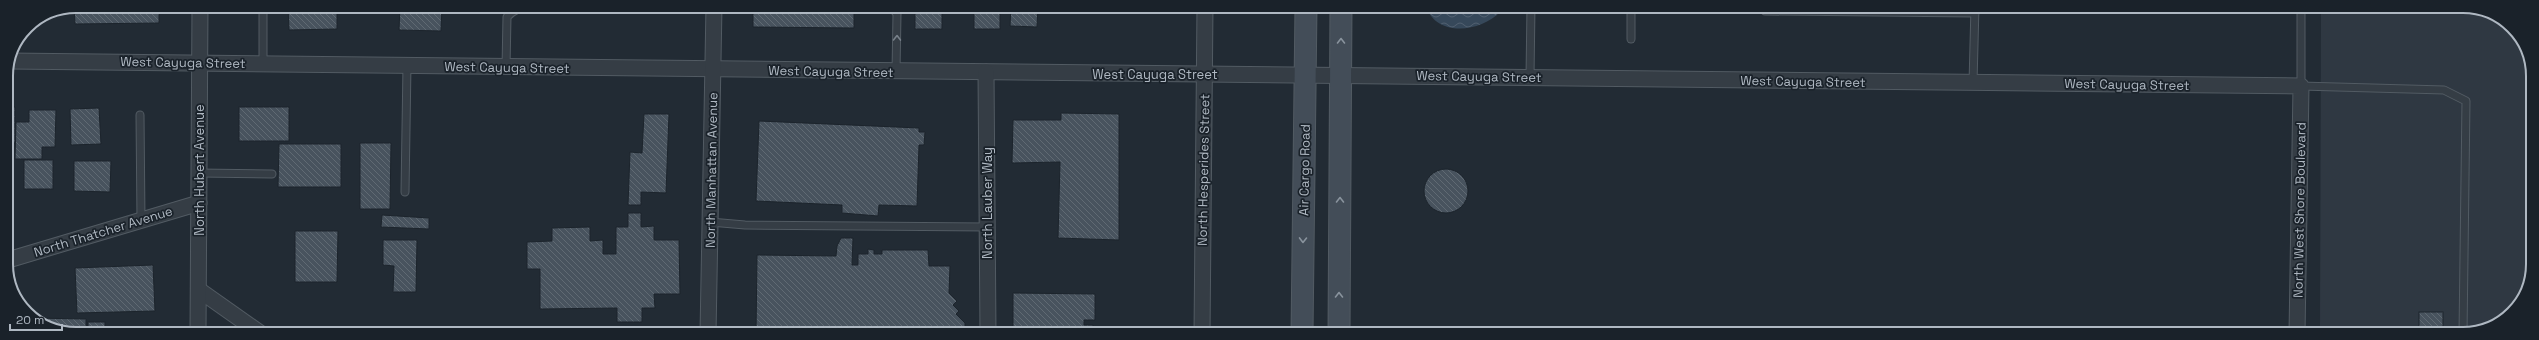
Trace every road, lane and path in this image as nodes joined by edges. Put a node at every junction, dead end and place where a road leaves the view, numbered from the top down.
1 (200, 13) edge
2 (263, 13) edge
3 (511, 13) edge
4 (714, 13) edge
5 (896, 13) edge
6 (1205, 13) edge
7 (1306, 13) edge
8 (1341, 13) edge
9 (1531, 13) edge
10 (1631, 13) edge
11 (1975, 13) edge
12 (2301, 13) edge
13 (1631, 39) dead end
14 (15, 61) edge
15 (200, 62) junction
16 (263, 63) junction
17 (407, 65) junction
18 (506, 67) junction
19 (713, 70) junction
20 (896, 72) junction
21 (986, 72) junction
22 (1204, 74) junction
23 (1305, 75) junction
24 (1341, 75) junction
25 (1530, 77) junction
26 (1972, 83) junction
27 (2301, 86) junction
28 (140, 115) dead end
29 (198, 173) junction
30 (272, 174) dead end
31 (405, 192) dead end
32 (198, 203) junction
33 (141, 220) junction
34 (710, 222) junction
35 (988, 227) junction
36 (13, 258) edge
37 (198, 290) junction
38 (198, 327) edge
39 (250, 327) edge
40 (708, 327) edge
41 (988, 327) edge
42 (1202, 327) edge
43 (1302, 327) edge
44 (1339, 327) edge
45 (2297, 327) edge
46 (2463, 327) edge

1 - 15 street, North Hubert Avenue
2 - 16 lane
3 - 18 lane
4 - 19 street, North Manhattan Avenue
20 -> 5 lane
6 - 22 street, North Hesperides Street
7 - 23 street, Air Cargo Road
24 -> 8 street
9 - 25 lane
10 - 13 lane
11 - 26 lane
12 - 27 lane
14 - 15 street, West Cayuga Street
15 - 16 street, West Cayuga Street
15 - 29 street, North Hubert Avenue
16 - 17 street, West Cayuga Street
17 - 18 street, West Cayuga Street
17 - 31 lane
18 - 19 street, West Cayuga Street
19 - 20 street, West Cayuga Street
19 - 34 street, North Manhattan Avenue
20 - 21 street, West Cayuga Street
21 - 22 street, West Cayuga Street
21 - 35 street, North Lauber Way
22 - 23 street, West Cayuga Street
22 - 42 street, North Hesperides Street
23 - 24 street, West Cayuga Street
23 -> 43 street, Air Cargo Road
24 - 25 street, West Cayuga Street
44 -> 24 street
25 - 26 street, West Cayuga Street
26 - 27 street, West Cayuga Street
27 - 45 street, North West Shore Boulevard
27 - 46 lane
28 - 33 lane
29 - 30 lane
29 - 32 street, North Hubert Avenue
32 - 33 street, North Thatcher Avenue
32 - 37 street, North Hubert Avenue
33 - 36 street, North Thatcher Avenue
34 - 35 lane
34 - 40 street, North Manhattan Avenue
35 - 41 street, North Lauber Way
37 - 38 street, North Hubert Avenue
37 - 39 street

